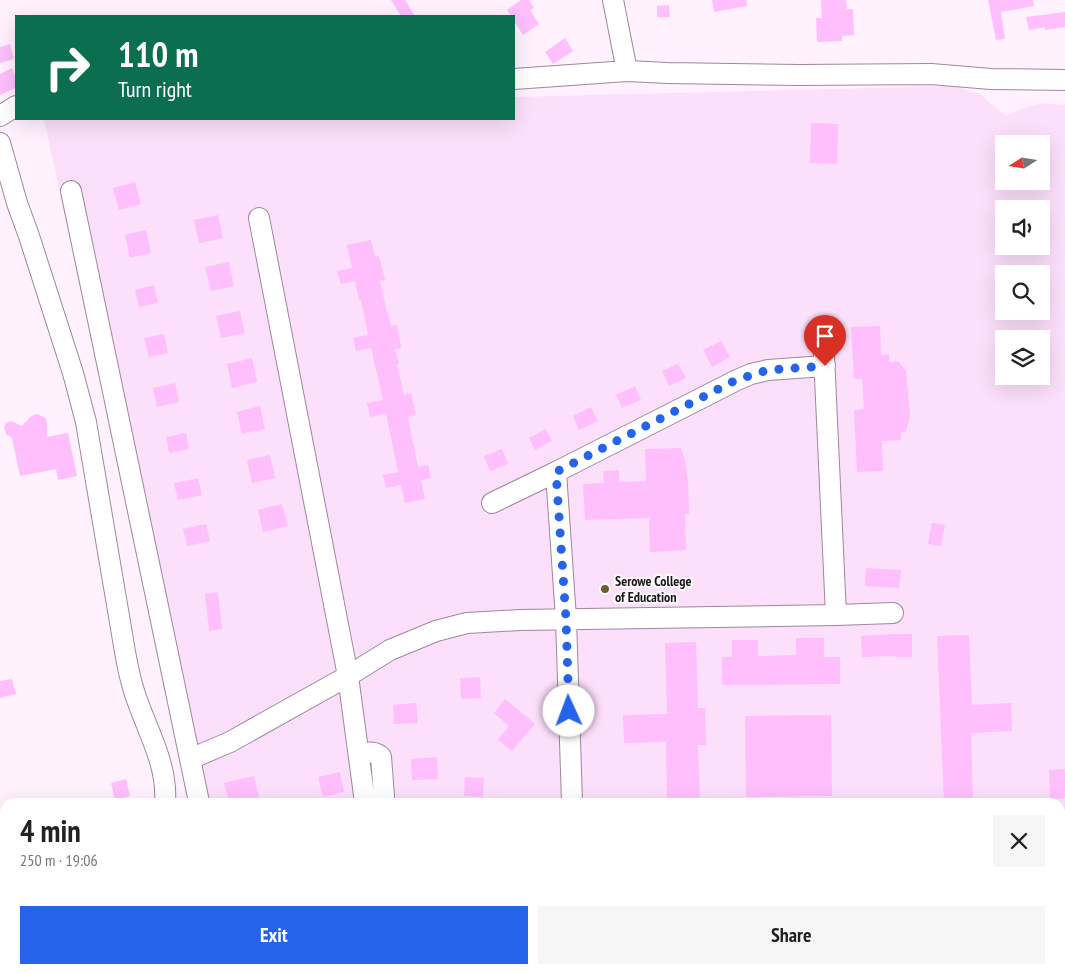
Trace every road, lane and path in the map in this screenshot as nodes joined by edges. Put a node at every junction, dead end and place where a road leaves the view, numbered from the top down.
1 (613, 0) edge
2 (627, 71) junction
3 (515, 79) edge
4 (1065, 80) edge
5 (15, 107) edge
6 (0, 116) edge
7 (0, 143) edge
8 (71, 191) dead end
9 (259, 218) dead end
10 (823, 334) dead end
11 (825, 366) junction
12 (556, 472) junction
13 (492, 503) dead end
14 (893, 613) dead end
15 (836, 615) junction
16 (566, 619) junction
17 (348, 676) junction
18 (359, 754) dead end
19 (190, 759) junction
20 (165, 798) edge
21 (198, 798) edge
22 (572, 798) edge

1 - 2 street
2 - 3 street
2 - 4 street
5 - 6 street
7 - 20 street
8 - 19 street
9 - 17 street
10 - 11 street
11 - 12 street
11 - 15 street
12 - 13 street
12 - 16 street
14 - 15 street
15 - 16 street
16 - 17 street
16 - 22 street
17 - 18 street
17 - 19 street
19 - 21 street

